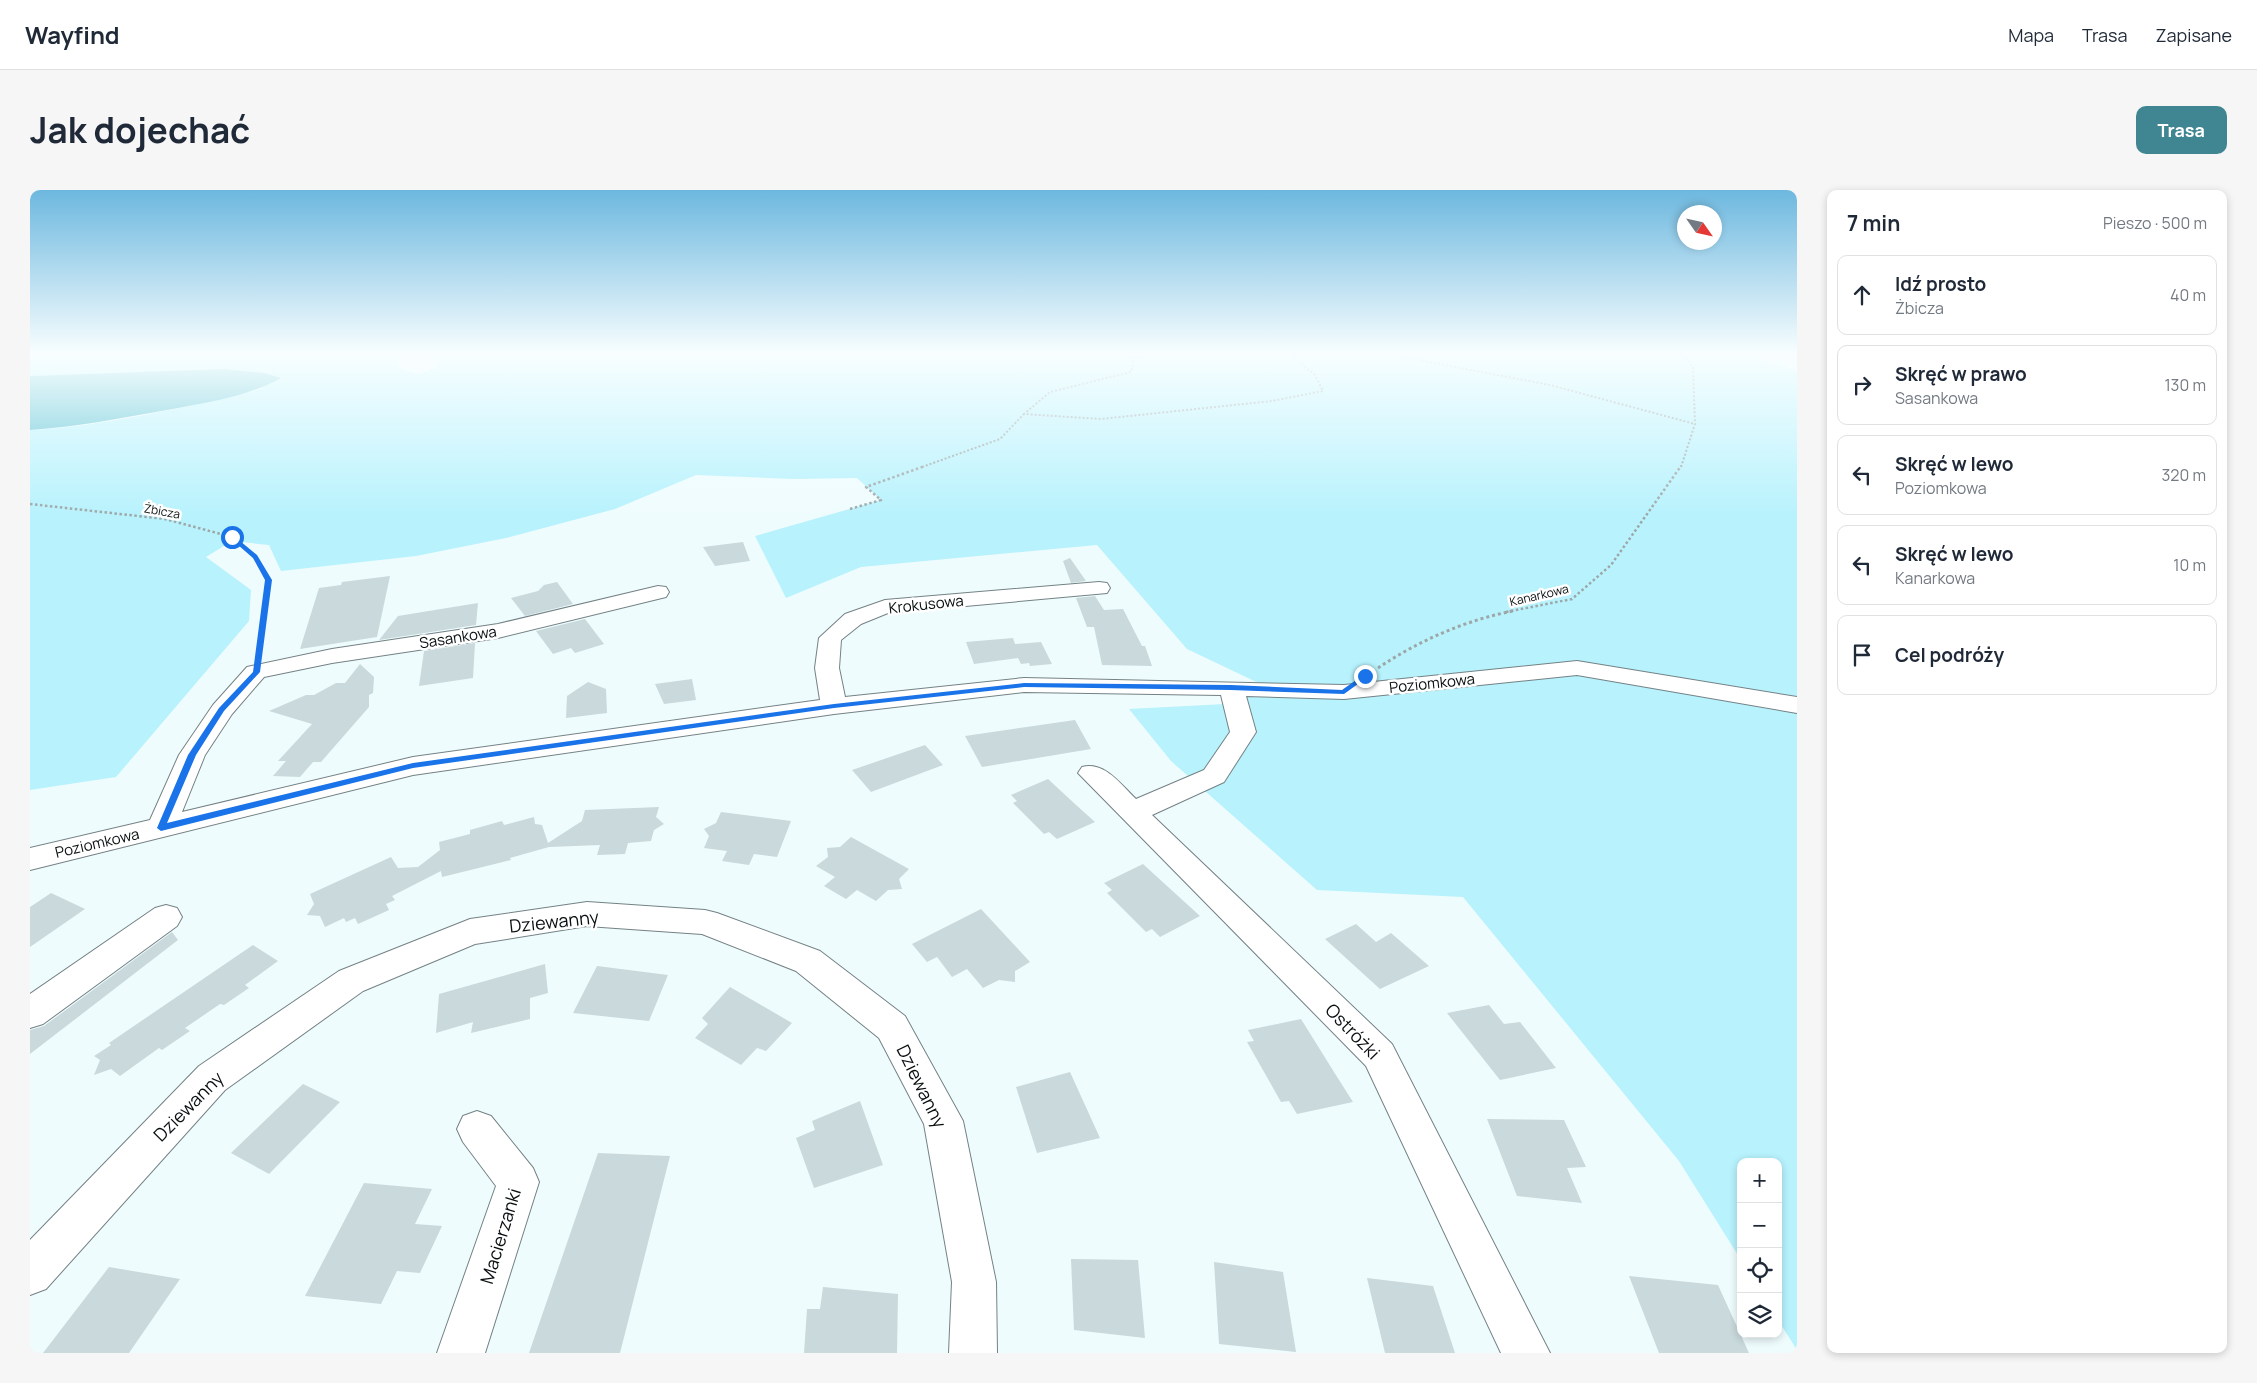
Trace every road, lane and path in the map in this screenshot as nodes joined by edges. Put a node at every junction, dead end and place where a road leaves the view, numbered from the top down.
1 (1031, 408) edge
2 (1197, 408) edge
3 (1637, 408) edge
4 (1694, 408) edge
5 (1024, 414) junction
6 (1695, 424) junction
7 (30, 504) edge
8 (850, 509) dead end
9 (1099, 588) dead end
10 (658, 592) dead end
11 (256, 672) junction
12 (1231, 688) junction
13 (1344, 692) junction
14 (1797, 705) edge
15 (834, 706) junction
16 (1092, 773) dead end
17 (1133, 812) junction
18 (161, 828) junction
19 (30, 859) edge
20 (166, 917) dead end
21 (30, 1014) edge
22 (476, 1129) dead end
23 (30, 1273) edge
24 (461, 1353) edge
25 (974, 1353) edge
26 (1526, 1353) edge

1 - 5 path
2 - 5 path
3 - 6 path
4 - 6 path, Kanarkowa
5 - 8 path
6 - 13 path, Kanarkowa
7 - 11 path, Żbicza
9 - 15 street, Krokusowa
10 - 11 street, Sasankowa
11 - 18 street
12 - 13 street, Poziomkowa
12 - 15 street, Poziomkowa
12 - 17 street
13 - 14 street, Poziomkowa
15 - 18 street, Poziomkowa
16 - 17 street, Ostróżki
17 - 26 street, Ostróżki
18 - 19 street, Poziomkowa
20 - 21 street
22 - 24 street, Macierzanki
23 - 25 street, Dziewanny

